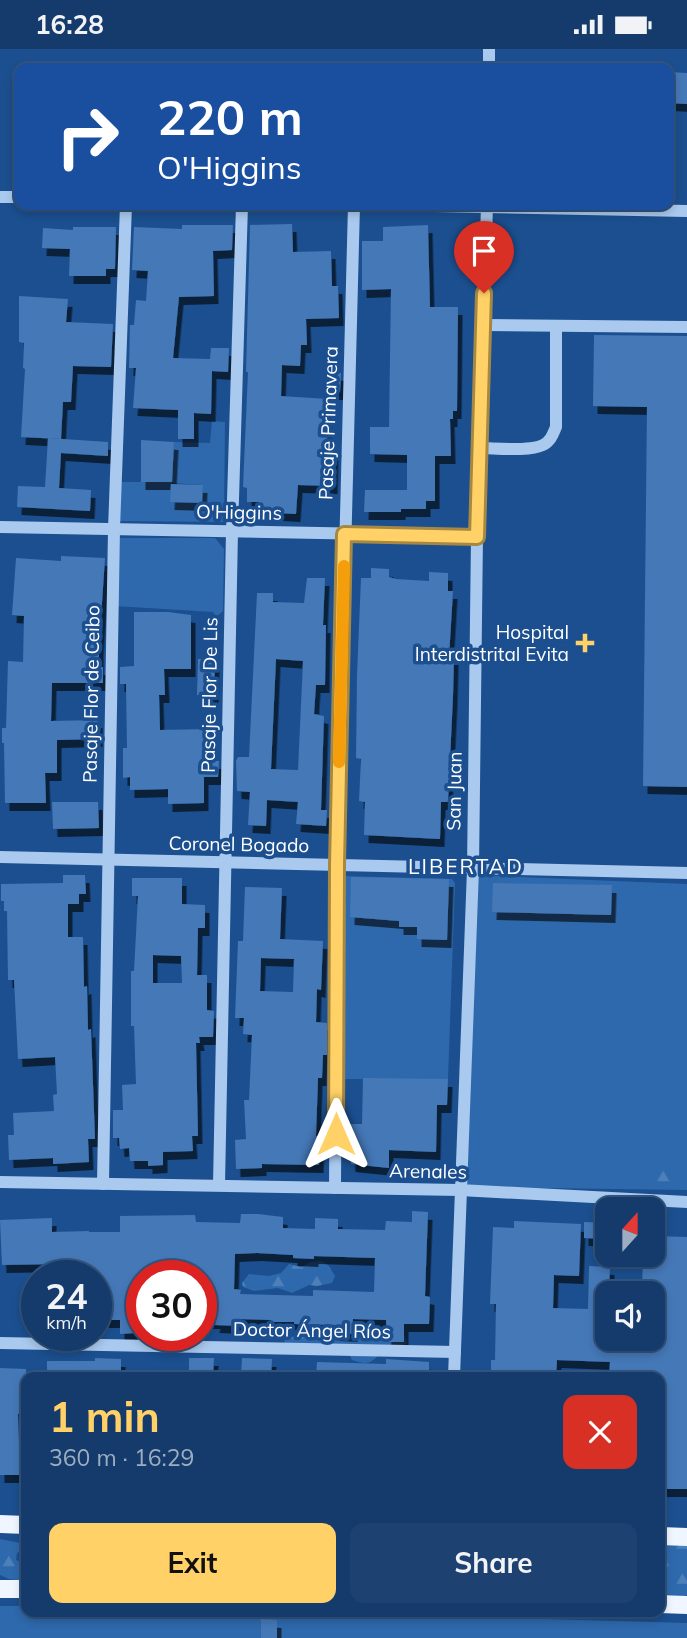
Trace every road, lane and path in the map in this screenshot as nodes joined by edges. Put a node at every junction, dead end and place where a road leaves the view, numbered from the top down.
1 (126, 210) edge
2 (242, 210) edge
3 (354, 210) edge
4 (487, 210) edge
5 (647, 210) edge
6 (687, 211) edge
7 (483, 325) junction
8 (556, 327) junction
9 (687, 327) edge
10 (480, 448) junction
11 (0, 527) edge
12 (114, 529) junction
13 (232, 531) junction
14 (344, 534) junction
15 (477, 537) junction
16 (0, 857) edge
17 (107, 860) junction
18 (226, 863) junction
19 (337, 865) junction
20 (473, 869) junction
21 (687, 873) edge
22 (0, 1182) edge
23 (103, 1184) junction
24 (219, 1185) junction
25 (335, 1188) junction
26 (460, 1190) junction
27 (687, 1202) edge
28 (0, 1343) edge
29 (455, 1352) junction
30 (454, 1372) edge
31 (0, 1524) edge
32 (21, 1525) edge
33 (665, 1536) edge
34 (687, 1537) edge
35 (0, 1589) edge
36 (21, 1589) edge
37 (665, 1604) edge
38 (687, 1605) edge

1 - 12 street, Pasaje Flor de Ceibo
2 - 13 street, Pasaje Flor De Lis
3 - 14 street, Pasaje Primavera
4 - 7 street, San Juan
5 - 6 street
7 - 8 street
7 - 10 street, San Juan
8 - 9 street
8 - 10 street
10 - 15 street, San Juan
11 - 12 street, O'Higgins
12 - 13 street, O'Higgins
12 - 17 street, Pasaje Flor de Ceibo
13 - 14 street, O'Higgins
13 - 18 street, Pasaje Flor De Lis
14 - 15 street, O'Higgins
14 - 19 street, Pasaje Primavera
15 - 20 street, San Juan
16 - 17 street, Coronel Bogado
17 - 18 street, Coronel Bogado
17 - 23 street, Pasaje Flor de Ceibo
18 - 19 street, Coronel Bogado
18 - 24 street, Pasaje Flor De Lis
19 - 20 street, Coronel Bogado
19 - 25 street, Pasaje Primavera
20 - 21 street, Coronel Bogado
20 - 26 street, San Juan
22 - 23 street, Arenales
23 - 24 street, Arenales
24 - 25 street, Arenales
25 - 26 street, Arenales
26 - 27 street, Arenales
26 - 29 street, San Juan
28 - 29 street, Doctor Ángel Ríos
29 - 30 street, San Juan
31 - 32 main road
33 - 34 main road
35 - 36 main road
37 - 38 main road

